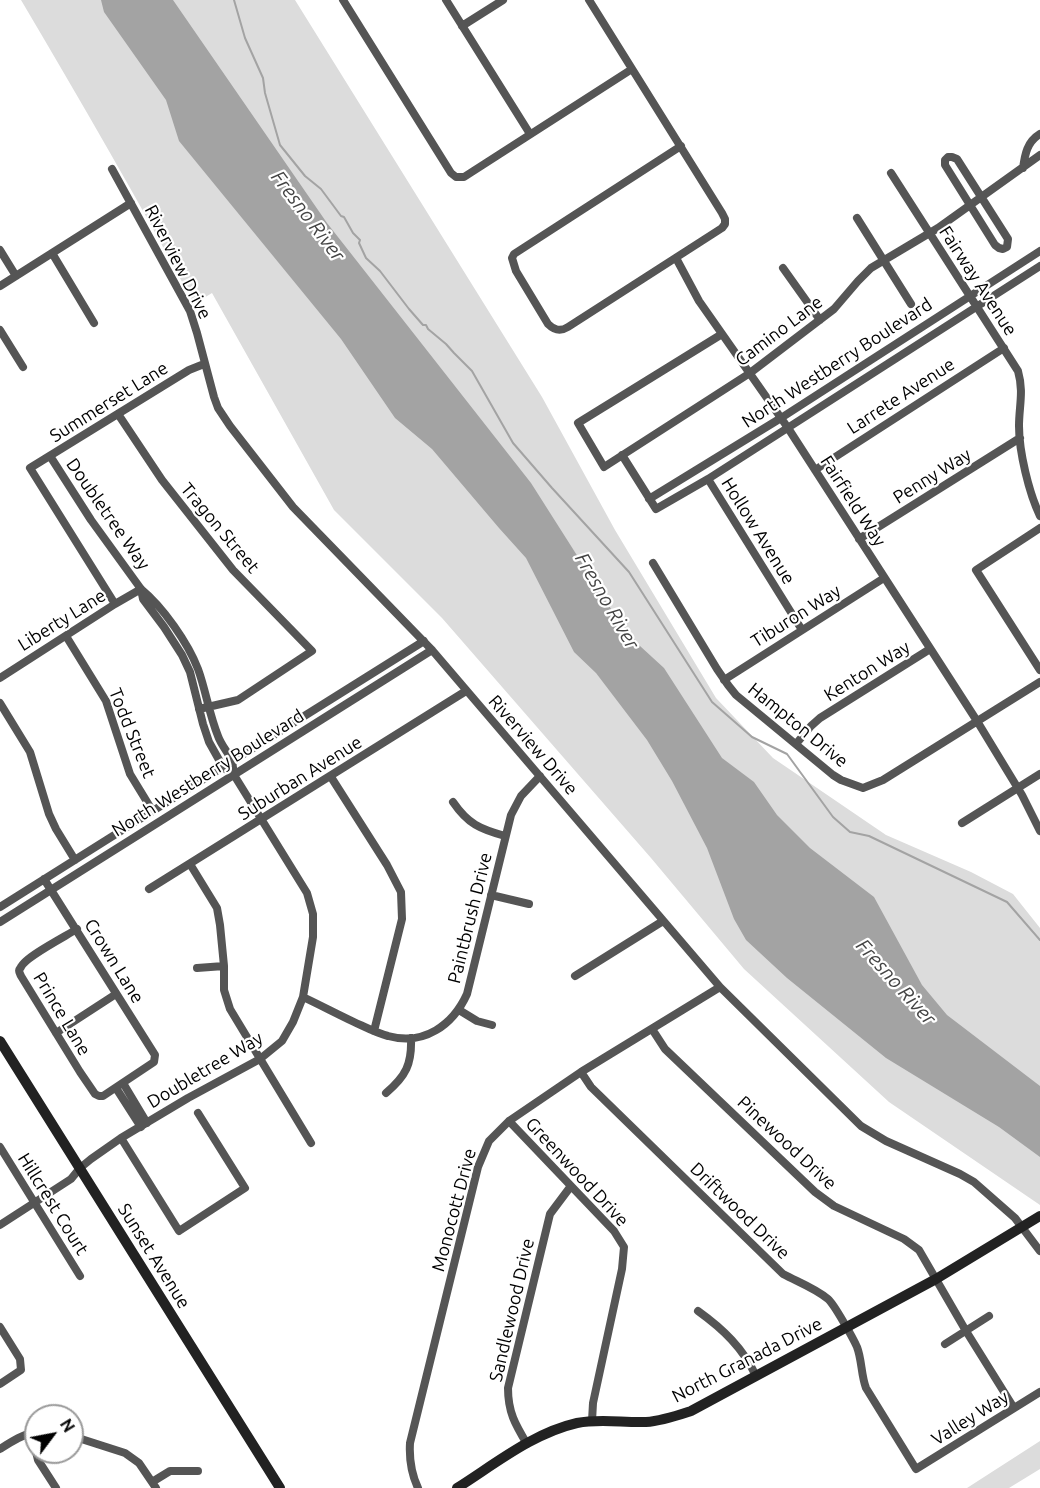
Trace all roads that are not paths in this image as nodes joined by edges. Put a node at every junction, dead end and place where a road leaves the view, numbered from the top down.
1 (343, 0) edge
2 (446, 0) edge
3 (503, 0) edge
4 (590, 0) edge
5 (462, 26) junction
6 (632, 69) junction
7 (530, 134) junction
8 (1040, 134) edge
9 (681, 146) junction
10 (1040, 156) edge
11 (1023, 168) junction
12 (112, 169) dead end
13 (891, 173) dead end
14 (982, 198) junction
15 (131, 203) junction
16 (971, 206) junction
17 (856, 218) dead end
18 (930, 233) junction
19 (0, 250) edge
20 (1040, 251) edge
21 (52, 253) junction
22 (676, 258) junction
23 (884, 260) junction
24 (1040, 266) edge
25 (783, 268) dead end
26 (16, 276) junction
27 (0, 286) edge
28 (970, 296) junction
29 (911, 304) dead end
30 (977, 307) junction
31 (820, 320) junction
32 (94, 322) dead end
33 (0, 330) edge
34 (722, 334) junction
35 (1004, 348) junction
36 (204, 364) junction
37 (23, 367) dead end
38 (750, 373) junction
39 (118, 414) junction
40 (781, 418) junction
41 (788, 428) junction
42 (1020, 438) junction
43 (622, 455) junction
44 (50, 456) junction
45 (815, 470) junction
46 (708, 479) junction
47 (649, 499) junction
48 (1040, 516) edge
49 (1040, 528) edge
50 (859, 539) junction
51 (652, 563) dead end
52 (884, 578) junction
53 (141, 589) junction
54 (115, 604) junction
55 (802, 630) junction
56 (66, 636) junction
57 (424, 641) junction
58 (930, 649) junction
59 (432, 650) junction
60 (1040, 670) edge
61 (0, 678) edge
62 (724, 680) junction
63 (1040, 682) edge
64 (466, 691) junction
65 (0, 703) edge
66 (204, 709) junction
67 (977, 722) junction
68 (796, 744) junction
69 (232, 762) junction
70 (223, 767) junction
71 (234, 774) junction
72 (1040, 774) edge
73 (540, 776) junction
74 (331, 777) junction
75 (1018, 788) junction
76 (453, 802) dead end
77 (152, 810) junction
78 (261, 819) junction
79 (962, 823) dead end
80 (1040, 831) edge
81 (505, 836) junction
82 (75, 860) junction
83 (190, 864) junction
84 (44, 879) junction
85 (51, 890) junction
86 (149, 890) dead end
87 (491, 895) junction
88 (529, 904) dead end
89 (0, 907) edge
90 (663, 921) junction
91 (0, 922) edge
92 (77, 929) junction
93 (224, 966) junction
94 (197, 968) dead end
95 (575, 976) dead end
96 (720, 987) junction
97 (116, 994) junction
98 (303, 997) junction
99 (459, 1010) junction
100 (492, 1025) dead end
101 (652, 1029) junction
102 (374, 1031) junction
103 (56, 1033) junction
104 (411, 1038) junction
105 (0, 1041) edge
106 (260, 1059) junction
107 (581, 1072) junction
108 (119, 1086) junction
109 (386, 1093) dead end
110 (199, 1114) dead end
111 (509, 1121) junction
112 (144, 1125) junction
113 (121, 1138) junction
114 (311, 1143) dead end
115 (0, 1147) edge
116 (80, 1168) junction
117 (571, 1186) junction
118 (35, 1204) junction
119 (1040, 1216) edge
120 (0, 1226) edge
121 (1022, 1227) junction
122 (1040, 1251) edge
123 (80, 1276) dead end
124 (936, 1279) junction
125 (698, 1311) dead end
126 (989, 1316) dead end
127 (0, 1327) edge
128 (846, 1327) junction
129 (966, 1331) junction
130 (945, 1344) dead end
131 (756, 1376) junction
132 (0, 1384) edge
133 (1040, 1392) edge
134 (1014, 1408) junction
135 (592, 1421) junction
136 (24, 1436) edge
137 (84, 1440) edge
138 (526, 1444) junction
139 (0, 1449) edge
140 (41, 1464) edge
141 (916, 1469) joint
142 (198, 1471) dead end
143 (154, 1485) edge
144 (56, 1488) edge
145 (280, 1488) edge
146 (418, 1488) edge
147 (457, 1488) edge

1 - 7 street
2 - 5 street
3 - 5 street
4 - 6 street
5 - 7 street
6 - 7 street
6 - 9 street
8 - 11 street
9 - 22 street
9 - 22 street
10 - 11 street, Camino Lane
11 - 14 street, Camino Lane
12 - 15 street, Riverview Drive
13 - 18 street, Fairway Avenue
14 - 16 street, Camino Lane
14 - 16 street
14 - 16 street
15 - 21 street
15 - 36 street, Riverview Drive
16 - 18 street, Camino Lane
17 - 23 street
18 - 23 street, Camino Lane
18 - 28 street, Fairway Avenue
19 - 26 street
20 - 28 street, North Westberry Boulevard
21 - 26 street
21 - 32 street
22 - 34 street, Fairfield Way
23 - 29 street
23 - 31 street, Camino Lane
24 - 30 street, North Westberry Boulevard
25 - 31 street
26 - 27 street
28 - 30 street, Fairway Avenue
28 - 40 street, North Westberry Boulevard
30 - 35 street, Fairway Avenue
30 - 41 street, North Westberry Boulevard
31 - 38 street, Camino Lane
33 - 37 street
34 - 38 street, Fairfield Way
34 - 43 street, Camino Lane
35 - 42 street, Fairway Avenue
35 - 45 street, Larrete Avenue
36 - 39 street, Summerset Lane
36 - 57 street, Riverview Drive
38 - 40 street, Fairfield Way
38 - 43 street, Camino Lane
39 - 44 street, Summerset Lane
39 - 66 street, Tragon Street
40 - 41 street, Fairfield Way
40 - 47 street, North Westberry Boulevard
41 - 45 street, Fairfield Way
41 - 46 street, North Westberry Boulevard
42 - 48 street, Fairway Avenue
42 - 50 street, Penny Way
43 - 47 street
44 - 53 street, Doubletree Way
44 - 54 street, Summerset Lane
45 - 50 street, Fairfield Way
46 - 47 street, North Westberry Boulevard
46 - 55 street, Hollow Avenue
49 - 60 street
50 - 52 street, Fairfield Way
51 - 62 street, Hampton Drive
52 - 55 street, Tiburon Way
52 - 58 street, Fairfield Way
53 - 54 street, Liberty Lane
53 - 66 street, Doubletree Way
54 - 56 street, Liberty Lane
55 - 62 street, Tiburon Way
56 - 61 street, Liberty Lane
56 - 77 street, Todd Street
57 - 59 street, Riverview Drive
57 - 69 street, North Westberry Boulevard
58 - 67 street, Fairfield Way
58 - 68 street, Kenton Way
59 - 64 street, Riverview Drive
59 - 71 street, North Westberry Boulevard
62 - 68 street, Hampton Drive
63 - 67 street
64 - 73 street, Riverview Drive
64 - 74 street, Suburban Avenue
65 - 82 street
66 - 69 street, Doubletree Way
66 - 70 street, Doubletree Way
67 - 68 street, Hampton Drive
67 - 75 street, Fairfield Way
69 - 70 street, North Westberry Boulevard
69 - 71 street, Doubletree Way
70 - 71 street, Doubletree Way
70 - 77 street, North Westberry Boulevard
71 - 78 street, Doubletree Way
71 - 85 street, North Westberry Boulevard
72 - 75 street
73 - 81 street, Paintbrush Drive
73 - 90 street, Riverview Drive
74 - 78 street, Suburban Avenue
74 - 102 street
75 - 79 street
75 - 80 street, Fairfield Way
76 - 81 street
77 - 82 street, North Westberry Boulevard
78 - 83 street, Suburban Avenue
78 - 98 street, Doubletree Way
81 - 87 street, Paintbrush Drive
82 - 84 street, North Westberry Boulevard
83 - 86 street, Suburban Avenue
83 - 93 street
84 - 85 street, Crown Lane
84 - 89 street, North Westberry Boulevard
85 - 91 street, North Westberry Boulevard
85 - 92 street, Crown Lane
87 - 88 street
87 - 99 street, Paintbrush Drive
90 - 95 street
90 - 96 street, Riverview Drive
92 - 97 street, Crown Lane
92 - 103 street, Prince Lane
93 - 94 street
93 - 106 street
96 - 101 street, Monocott Drive
96 - 121 street, Riverview Drive
97 - 103 street
97 - 108 street, Crown Lane
98 - 102 street, Paintbrush Drive
98 - 106 street, Doubletree Way
99 - 100 street
99 - 104 street, Paintbrush Drive
101 - 107 street, Monocott Drive
101 - 124 street, Pinewood Drive
102 - 104 street, Paintbrush Drive
103 - 108 street, Prince Lane
104 - 109 street
105 - 116 street, Sunset Avenue
106 - 112 street, Doubletree Way
106 - 114 street
107 - 111 street, Monocott Drive
107 - 128 street, Driftwood Drive
108 - 112 street
110 - 113 street
111 - 117 street, Greenwood Drive
111 - 146 street, Monocott Drive
112 - 113 street, Doubletree Way
113 - 116 street, Doubletree Way
115 - 118 street, Hillcrest Court
116 - 118 street, Doubletree Way
116 - 145 street, Sunset Avenue
117 - 135 street, Greenwood Drive
117 - 138 street, Sandlewood Drive
118 - 120 street, Doubletree Way
118 - 123 street, Hillcrest Court
119 - 121 street, North Granada Drive
121 - 122 street, Riverview Drive
121 - 124 street, North Granada Drive
124 - 128 street, North Granada Drive
124 - 129 street, Pinewood Drive
125 - 131 street
126 - 129 street
127 - 132 street
128 - 131 street, North Granada Drive
128 - 141 street, Driftwood Drive
129 - 130 street
129 - 134 street, Pinewood Drive
131 - 135 street, North Granada Drive
133 - 134 street, Valley Way
134 - 141 street, Valley Way
135 - 138 street, North Granada Drive
136 - 139 street
137 - 143 street
138 - 147 street, North Granada Drive
140 - 144 street
142 - 143 street

